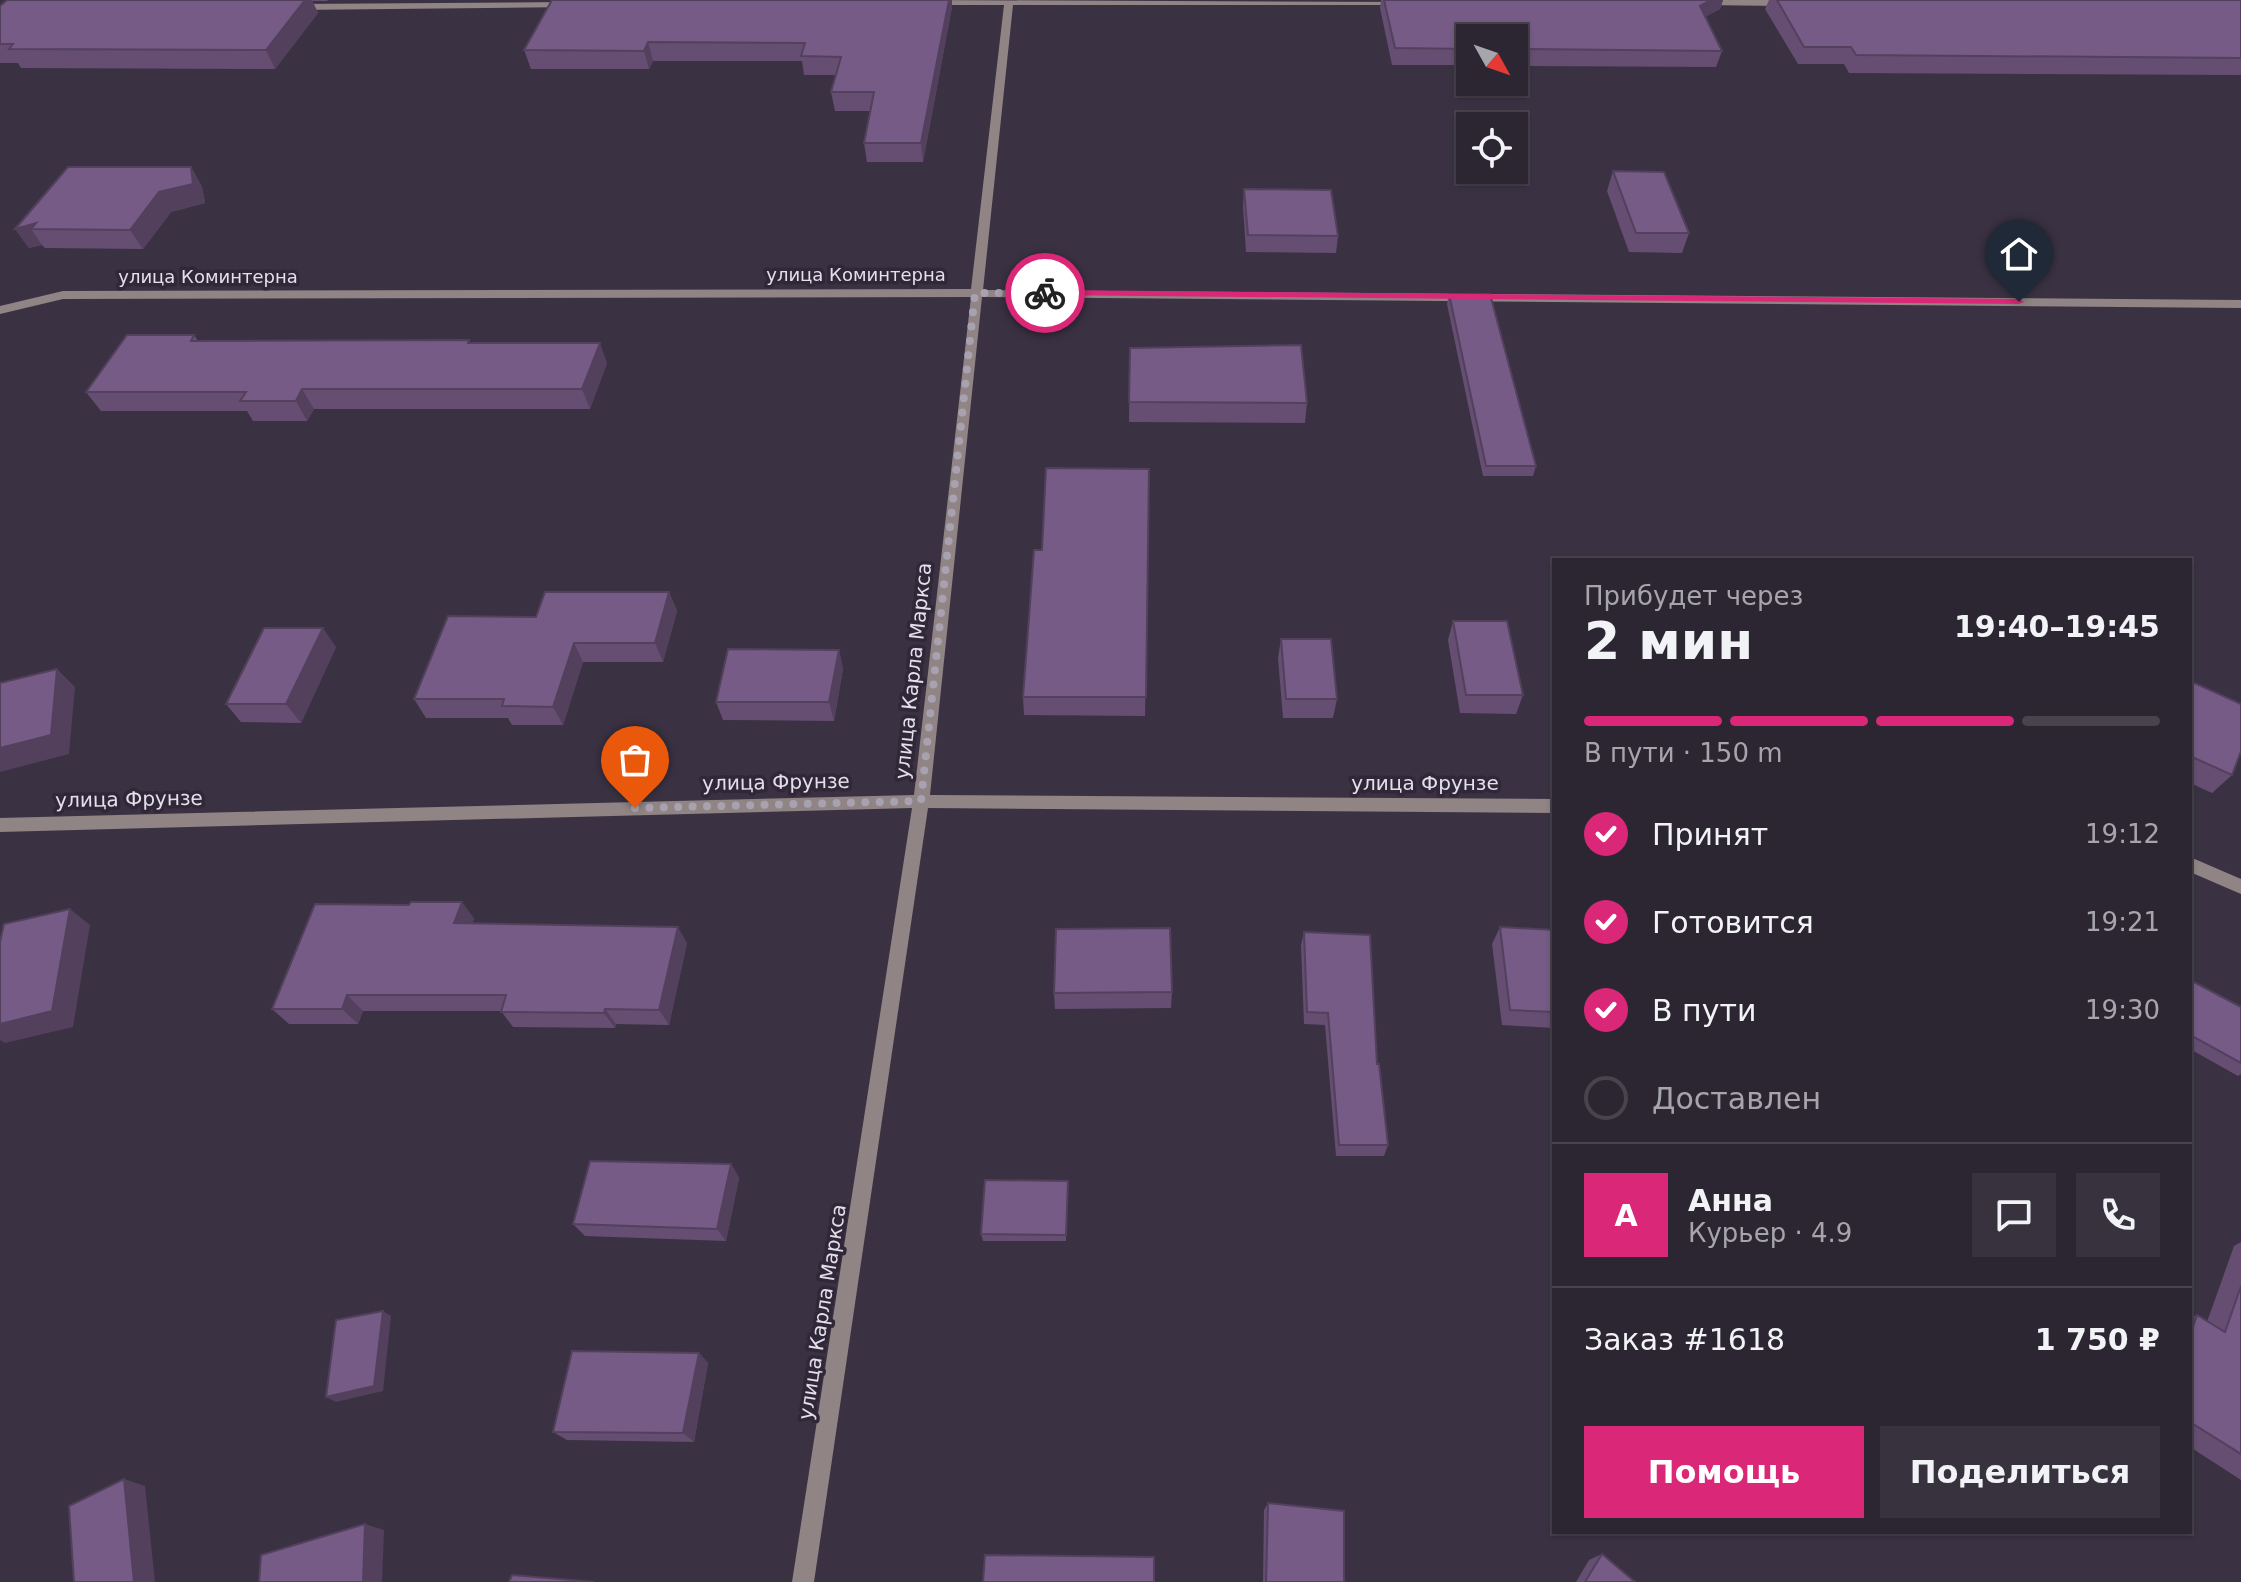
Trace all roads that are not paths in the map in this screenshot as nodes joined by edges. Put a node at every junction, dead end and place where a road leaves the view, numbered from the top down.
1 (1009, 0) edge
2 (914, 2) edge
3 (1419, 2) edge
4 (1688, 2) edge
5 (1799, 3) edge
6 (583, 5) edge
7 (284, 8) edge
8 (975, 293) junction
9 (2241, 304) edge
10 (0, 310) edge
11 (921, 801) junction
12 (1552, 806) edge
13 (0, 825) edge
14 (2192, 865) edge
15 (2241, 887) edge
16 (803, 1582) edge

1 - 2 street
1 - 3 street
1 - 8 street, улица Карла Маркса
4 - 5 street
6 - 7 street
8 - 9 street, улица Коминтерна
8 - 10 street, улица Коминтерна
8 - 11 street, улица Карла Маркса
11 - 12 street, улица Фрунзе
11 - 13 street, улица Фрунзе
11 - 16 street, улица Карла Маркса
14 - 15 street

